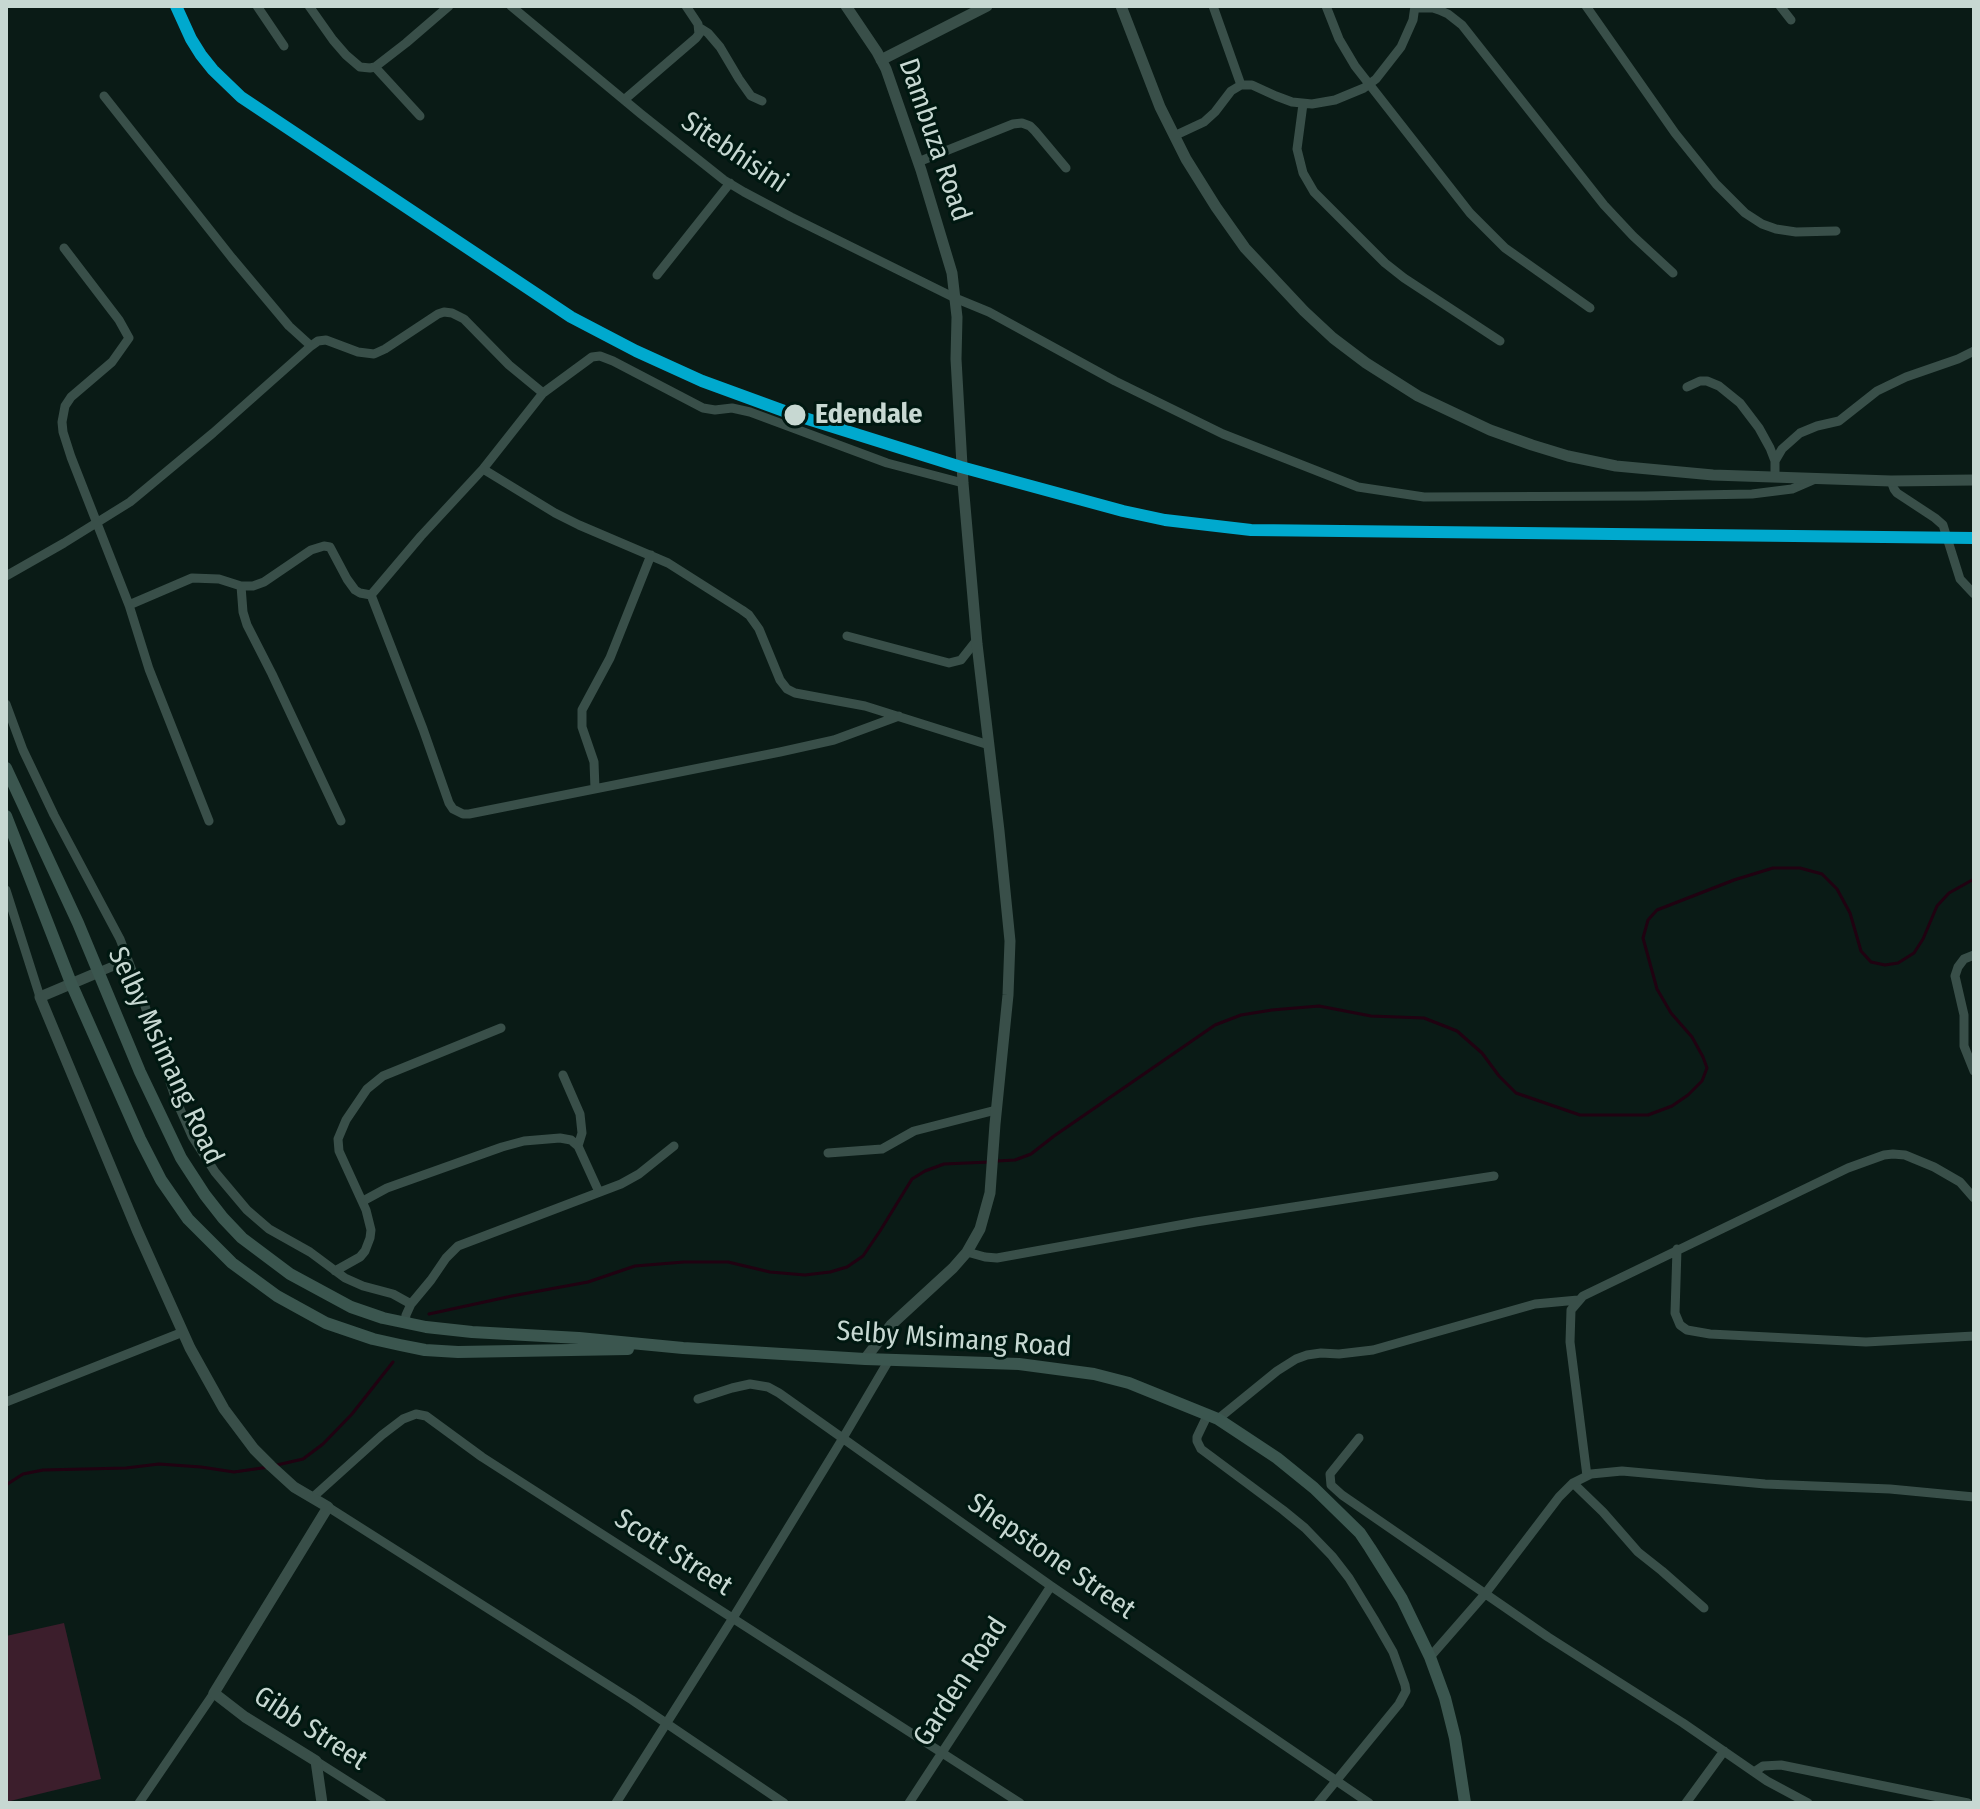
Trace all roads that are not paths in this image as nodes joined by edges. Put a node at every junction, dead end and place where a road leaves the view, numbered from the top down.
1 (257, 6) edge
2 (309, 6) edge
3 (449, 6) edge
4 (511, 6) edge
5 (686, 6) edge
6 (846, 6) edge
7 (987, 6) edge
8 (1121, 6) edge
9 (1213, 6) edge
10 (1326, 6) edge
11 (1586, 6) edge
12 (1780, 6) edge
13 (1415, 7) edge
14 (1791, 20) dead end
15 (700, 28) junction
16 (284, 46) dead end
17 (881, 60) junction
18 (375, 67) junction
19 (1371, 84) junction
20 (1241, 85) junction
21 (104, 96) dead end
22 (624, 100) junction
23 (762, 101) dead end
24 (1303, 104) junction
25 (420, 116) dead end
26 (1174, 136) junction
27 (918, 162) junction
28 (1066, 168) dead end
29 (730, 183) junction
30 (1836, 231) dead end
31 (64, 248) dead end
32 (1673, 273) dead end
33 (657, 275) dead end
34 (955, 298) junction
35 (1590, 308) dead end
36 (1500, 341) dead end
37 (311, 346) junction
38 (1974, 351) edge
39 (1687, 387) dead end
40 (543, 393) junction
41 (1775, 461) junction
42 (483, 469) junction
43 (1775, 477) junction
44 (1818, 478) junction
45 (1974, 480) edge
46 (1891, 481) junction
47 (963, 483) junction
48 (96, 524) junction
49 (651, 555) junction
50 (6, 576) edge
51 (241, 586) junction
52 (1974, 594) edge
53 (371, 595) junction
54 (129, 605) junction
55 (847, 636) dead end
56 (976, 641) junction
57 (6, 704) edge
58 (899, 716) junction
59 (989, 745) junction
60 (6, 768) edge
61 (595, 789) junction
62 (6, 816) edge
63 (209, 821) dead end
64 (341, 821) dead end
65 (6, 890) edge
66 (1974, 955) edge
67 (128, 960) junction
68 (99, 972) junction
69 (71, 983) junction
70 (40, 997) junction
71 (501, 1028) dead end
72 (1974, 1071) edge
73 (563, 1075) dead end
74 (996, 1110) junction
75 (578, 1146) junction
76 (674, 1146) dead end
77 (828, 1153) dead end
78 (1494, 1176) dead end
79 (599, 1192) junction
80 (1974, 1198) edge
81 (363, 1201) junction
82 (1677, 1249) junction
83 (967, 1252) junction
84 (335, 1271) junction
85 (1578, 1300) junction
86 (411, 1304) junction
87 (405, 1323) junction
88 (183, 1332) junction
89 (1974, 1336) edge
90 (683, 1348) junction
91 (865, 1359) junction
92 (889, 1360) junction
93 (698, 1399) dead end
94 (6, 1402) edge
95 (1213, 1416) junction
96 (843, 1438) junction
97 (1359, 1438) dead end
98 (1587, 1476) junction
99 (1573, 1483) junction
100 (1974, 1497) edge
101 (312, 1498) junction
102 (328, 1507) junction
103 (1374, 1518) junction
104 (1360, 1533) junction
105 (1051, 1586) junction
106 (1485, 1594) junction
107 (1704, 1608) dead end
108 (733, 1618) junction
109 (1430, 1657) junction
110 (214, 1693) junction
111 (666, 1723) junction
112 (1724, 1751) junction
113 (942, 1752) junction
114 (316, 1761) junction
115 (1754, 1772) junction
116 (1336, 1779) junction
117 (322, 1799) edge
118 (139, 1803) edge
119 (382, 1803) edge
120 (616, 1803) edge
121 (784, 1803) edge
122 (909, 1803) edge
123 (1020, 1803) edge
124 (1318, 1803) edge
125 (1369, 1803) edge
126 (1465, 1803) edge
127 (1686, 1803) edge
128 (1808, 1803) edge
129 (1968, 1803) edge

1 - 16 street
2 - 18 street
3 - 18 street
4 - 22 street, Sitebhisini
5 - 15 street
6 - 17 street, Dambuza Road
7 - 17 street
8 - 26 street
9 - 20 street
10 - 19 street
11 - 30 street
12 - 14 street
13 - 19 street
13 - 32 street
15 - 22 street
15 - 23 street
17 - 27 street, Dambuza Road
18 - 25 street
19 - 24 street
19 - 35 street
20 - 24 street
20 - 26 street
21 - 37 street
22 - 29 street, Sitebhisini
24 - 36 street
26 - 43 street
27 - 28 street
27 - 34 street, Dambuza Road
29 - 33 street
29 - 34 street, Sitebhisini
31 - 48 street
34 - 44 street, Sitebhisini
34 - 47 street, Dambuza Road
37 - 40 street
37 - 48 street
38 - 41 street
39 - 41 street
40 - 42 street
40 - 47 street
41 - 43 street
42 - 49 street
42 - 53 street
43 - 44 street
44 - 46 street
45 - 46 street
46 - 52 street
47 - 56 street, Dambuza Road
48 - 50 street
48 - 54 street
49 - 58 street
49 - 61 street
51 - 53 street
51 - 54 street
51 - 64 street
53 - 61 street
54 - 63 street
55 - 56 street
56 - 59 street, Dambuza Road
57 - 67 street
58 - 59 street
58 - 61 street
59 - 74 street, Dambuza Road
60 - 68 main road, Selby Msimang Road
62 - 69 main road, Selby Msimang Road
65 - 70 street
66 - 72 street
67 - 68 street
67 - 84 street
68 - 69 street
68 - 87 main road, Selby Msimang Road
69 - 70 street
69 - 90 main road, Selby Msimang Road
70 - 88 street
71 - 81 street
73 - 75 street
74 - 77 street
74 - 83 street, Dambuza Road
75 - 79 street
75 - 81 street
76 - 79 street
78 - 83 street
79 - 86 street
80 - 82 street
81 - 84 street
82 - 85 street
82 - 89 street
83 - 91 street, Dambuza Road
84 - 86 street
85 - 95 street
85 - 98 street
86 - 87 street
87 - 90 main road, Selby Msimang Road
88 - 94 street
88 - 101 street
90 - 91 main road, Selby Msimang Road
91 - 92 main road, Selby Msimang Road
92 - 95 main road, Selby Msimang Road
92 - 96 street
93 - 96 street, Shepstone Street
95 - 104 main road, Selby Msimang Road
95 - 116 street
96 - 105 street, Shepstone Street
96 - 108 street
97 - 103 street
98 - 99 street
98 - 100 street
99 - 106 street
99 - 107 street
101 - 102 street
101 - 108 street, Scott Street
102 - 110 street
102 - 111 street
103 - 104 street
103 - 106 street
104 - 109 main road, Selby Msimang Road
105 - 113 street, Garden Road
105 - 116 street, Shepstone Street
106 - 109 street
106 - 112 street
108 - 111 street
108 - 113 street, Scott Street
109 - 126 main road, Selby Msimang Road
110 - 114 street, Gibb Street
110 - 118 street
111 - 120 street
111 - 121 street
112 - 115 street
112 - 127 street
113 - 122 street, Garden Road
113 - 123 street, Scott Street
114 - 117 street
114 - 119 street, Gibb Street
115 - 128 street
115 - 129 street
116 - 124 street
116 - 125 street, Shepstone Street

